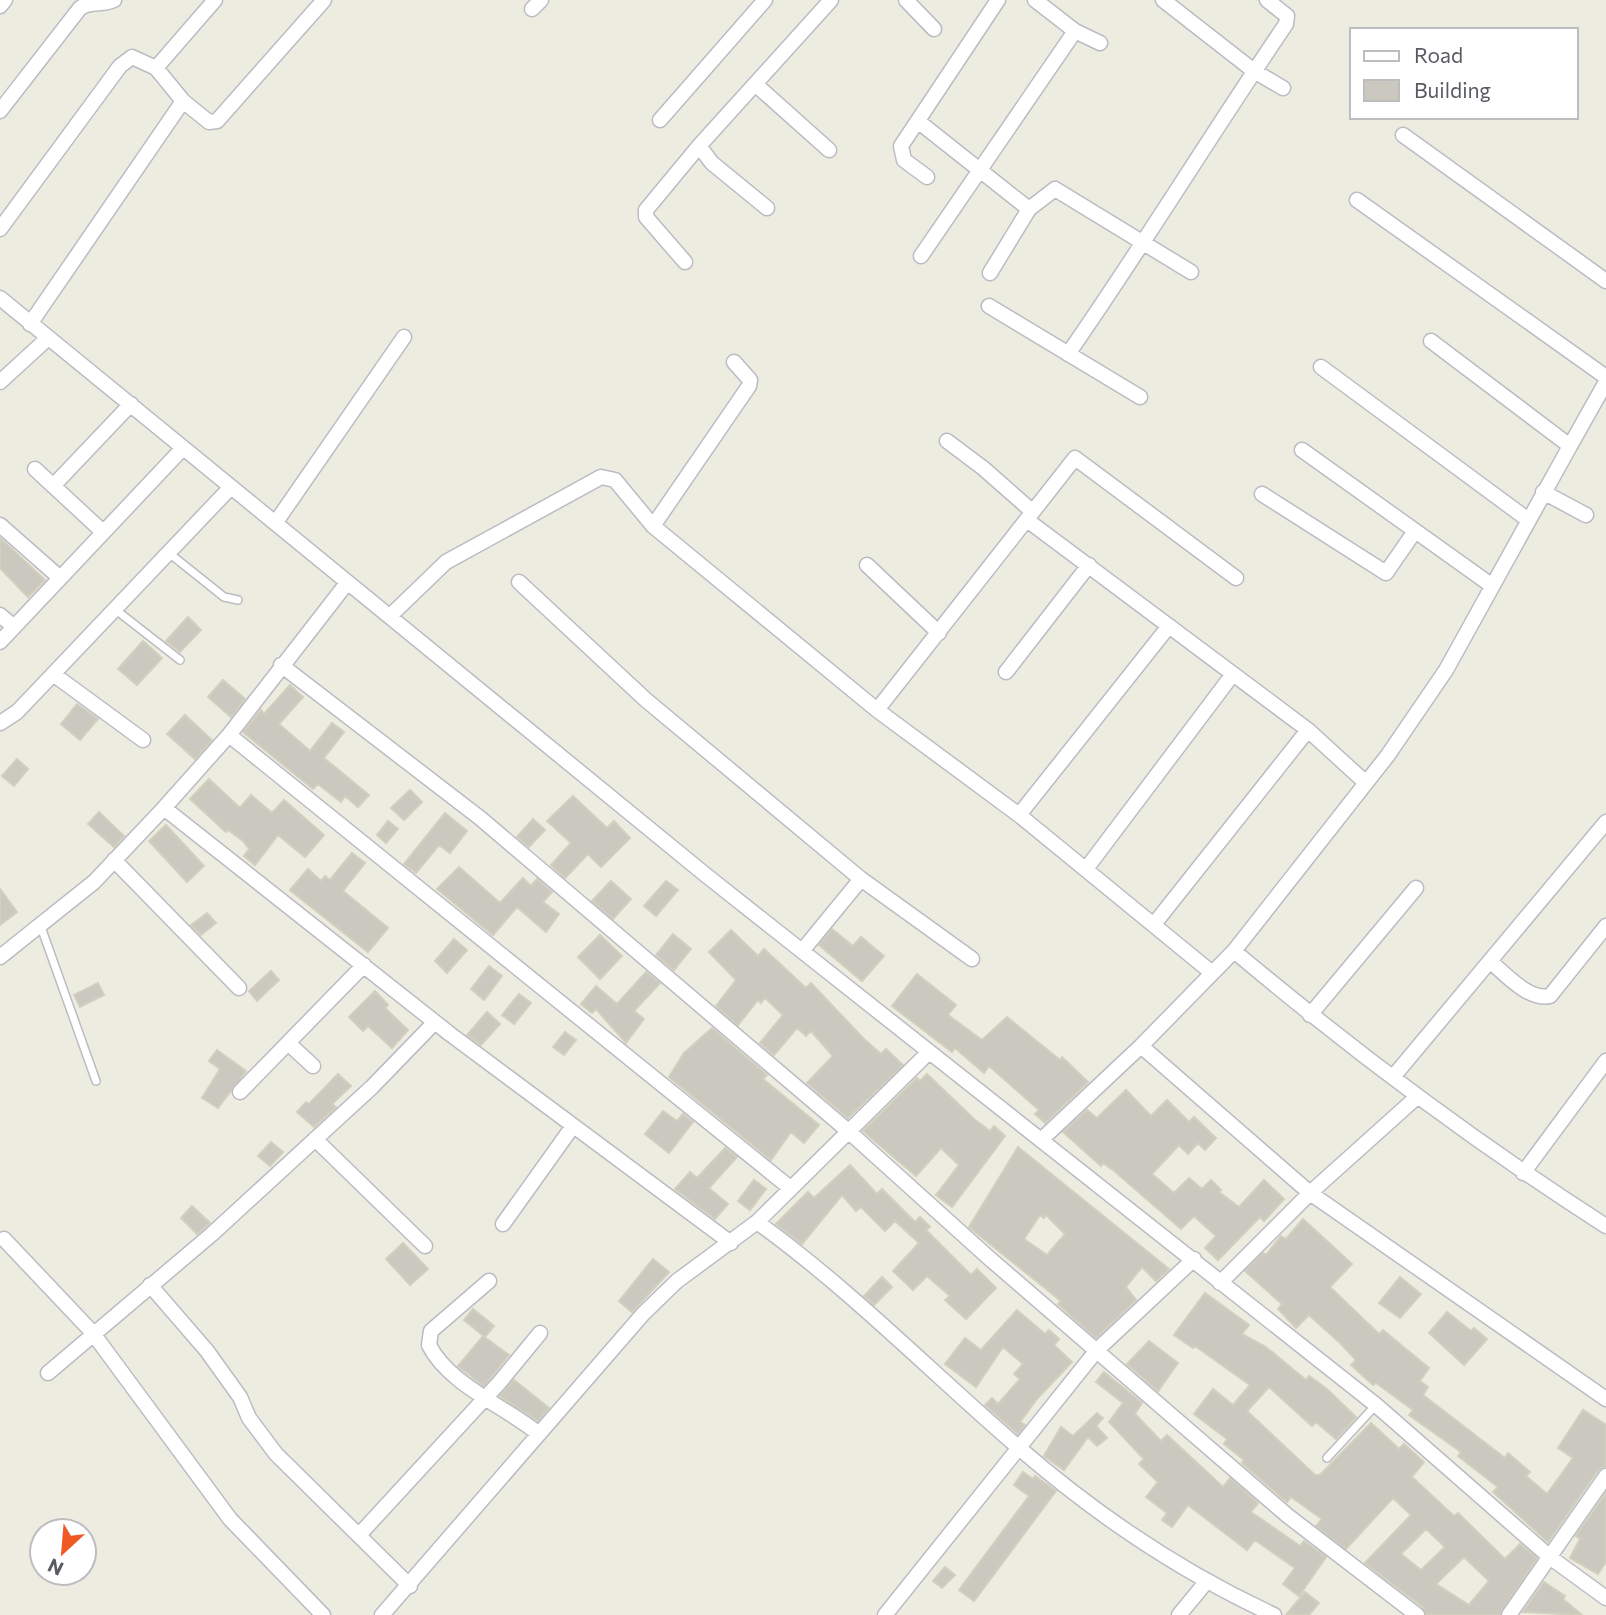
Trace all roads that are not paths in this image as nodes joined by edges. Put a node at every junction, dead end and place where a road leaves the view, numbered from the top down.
1 (5, 0) edge
2 (114, 0) edge
3 (215, 0) edge
4 (324, 0) edge
5 (765, 0) edge
6 (831, 0) edge
7 (906, 0) edge
8 (998, 0) edge
9 (1035, 0) edge
10 (1163, 0) edge
11 (1267, 0) edge
12 (89, 1) edge
13 (0, 6) edge
14 (934, 29) dead end
15 (1075, 31) junction
16 (1100, 43) dead end
17 (156, 68) junction
18 (1254, 71) junction
19 (755, 84) junction
20 (1283, 89) dead end
21 (183, 101) junction
22 (0, 111) edge
23 (660, 120) dead end
24 (919, 121) junction
25 (1403, 135) dead end
26 (699, 146) junction
27 (829, 150) dead end
28 (981, 170) junction
29 (927, 177) dead end
30 (1357, 200) dead end
31 (767, 208) dead end
32 (1029, 209) junction
33 (0, 229) edge
34 (1145, 243) junction
35 (921, 256) dead end
36 (685, 262) dead end
37 (1191, 272) dead end
38 (990, 273) dead end
39 (1606, 281) edge
40 (0, 298) edge
41 (989, 306) dead end
42 (30, 324) junction
43 (404, 337) dead end
44 (47, 339) junction
45 (1431, 341) dead end
46 (1068, 354) junction
47 (734, 362) dead end
48 (1321, 367) dead end
49 (1606, 377) edge
50 (0, 382) edge
51 (1606, 382) edge
52 (1140, 397) dead end
53 (131, 404) junction
54 (947, 441) dead end
55 (1570, 446) junction
56 (183, 449) junction
57 (1302, 450) dead end
58 (35, 469) dead end
59 (53, 486) junction
60 (231, 487) junction
61 (1543, 492) junction
62 (1262, 494) dead end
63 (1586, 515) dead end
64 (1030, 516) junction
65 (1527, 519) junction
66 (275, 522) junction
67 (0, 525) edge
68 (653, 526) junction
69 (1415, 531) junction
70 (103, 532) junction
71 (169, 553) junction
72 (867, 565) dead end
73 (1089, 565) junction
74 (59, 577) junction
75 (1236, 578) dead end
76 (519, 582) dead end
77 (347, 583) junction
78 (1491, 585) junction
79 (238, 600) dead end
80 (116, 610) junction
81 (0, 615) edge
82 (390, 616) junction
83 (1169, 626) junction
84 (14, 627) junction
85 (939, 633) junction
86 (0, 642) edge
87 (180, 660) dead end
88 (281, 666) junction
89 (1006, 672) dead end
90 (53, 674) junction
91 (1233, 674) junction
92 (877, 710) junction
93 (0, 723) edge
94 (1308, 730) junction
95 (229, 735) junction
96 (143, 740) dead end
97 (1366, 783) junction
98 (164, 807) junction
99 (1019, 815) junction
100 (1606, 822) edge
101 (114, 860) junction
102 (1086, 869) junction
103 (861, 879) junction
104 (1416, 888) dead end
105 (1155, 923) junction
106 (1606, 926) edge
107 (41, 928) junction
108 (2, 951) edge
109 (802, 951) junction
110 (1234, 951) junction
111 (972, 959) dead end
112 (1490, 961) junction
113 (364, 965) junction
114 (1211, 972) junction
115 (239, 988) dead end
116 (1310, 1014) junction
117 (435, 1021) junction
118 (288, 1043) junction
119 (1141, 1046) junction
120 (929, 1052) junction
121 (1606, 1061) edge
122 (313, 1066) dead end
123 (1393, 1077) junction
124 (96, 1081) dead end
125 (240, 1092) dead end
126 (1418, 1096) junction
127 (573, 1126) junction
128 (847, 1130) junction
129 (315, 1139) junction
130 (1042, 1139) junction
131 (1522, 1173) junction
132 (789, 1187) junction
133 (1310, 1193) junction
134 (757, 1222) junction
135 (503, 1224) dead end
136 (1606, 1226) edge
137 (4, 1238) dead end
138 (730, 1243) junction
139 (425, 1246) dead end
140 (1194, 1259) junction
141 (489, 1281) dead end
142 (1220, 1283) junction
143 (150, 1285) junction
144 (92, 1332) junction
145 (540, 1333) dead end
146 (1097, 1350) junction
147 (48, 1373) dead end
148 (484, 1397) junction
149 (1606, 1399) edge
150 (1376, 1405) junction
151 (539, 1434) junction
152 (1018, 1448) junction
153 (1327, 1458) dead end
154 (1606, 1476) edge
155 (359, 1535) junction
156 (1550, 1558) junction
157 (1208, 1581) junction
158 (410, 1586) junction
159 (1606, 1598) edge
160 (323, 1615) edge
161 (382, 1615) edge
162 (885, 1615) edge
163 (1179, 1615) edge
164 (1271, 1615) edge
165 (1417, 1615) edge
166 (1509, 1615) edge

1 - 13 street
2 - 12 street
3 - 17 street
4 - 21 street
5 - 23 street
6 - 19 street
7 - 14 street
8 - 24 street
9 - 15 street
10 - 18 street
11 - 18 street
12 - 22 street
15 - 16 street
15 - 28 street
17 - 21 street
17 - 33 street
18 - 20 street
18 - 34 street
19 - 26 street
19 - 27 street
21 - 42 street
24 - 28 street
24 - 29 street
25 - 39 street
26 - 31 street
26 - 36 street
28 - 32 street
28 - 35 street
30 - 49 street
32 - 34 street
32 - 38 street
34 - 37 street
34 - 46 street
40 - 42 street
41 - 46 street
42 - 44 street
43 - 66 street
44 - 50 street
44 - 53 street
45 - 55 street
46 - 52 street
47 - 68 street
48 - 65 street
51 - 55 street
53 - 56 street
53 - 59 street
54 - 64 street
55 - 61 street
56 - 60 street
56 - 70 street
57 - 69 street
58 - 59 street
59 - 70 street
60 - 66 street
60 - 71 street
61 - 63 street
61 - 65 street
62 - 69 street
64 - 73 street
64 - 75 street
64 - 85 street
65 - 78 street
66 - 77 street
67 - 74 street
68 - 82 street
68 - 92 street
69 - 78 street
70 - 74 street
71 - 79 lane
71 - 80 street
72 - 85 street
73 - 83 street
73 - 89 street
74 - 84 street
76 - 103 street
77 - 82 street
77 - 88 street
78 - 97 street
80 - 87 lane
80 - 90 street
81 - 84 street
82 - 109 street
83 - 91 street
83 - 99 street
84 - 86 street
85 - 92 street
88 - 95 street
88 - 128 street
90 - 93 street
90 - 96 street
91 - 94 street
91 - 102 street
92 - 99 street
94 - 97 street
94 - 105 street
95 - 98 street
95 - 132 street
97 - 110 street
98 - 101 street
98 - 113 street
99 - 102 street
100 - 112 street
101 - 107 street
101 - 115 street
102 - 105 street
103 - 109 street
103 - 111 street
104 - 116 street
105 - 114 street
106 - 112 street
107 - 108 street
107 - 124 lane
109 - 120 street
110 - 114 street
110 - 116 street
112 - 123 street
113 - 117 street
113 - 118 street
114 - 119 street
116 - 123 street
117 - 127 street
117 - 129 street
118 - 122 street
118 - 125 street
119 - 130 street
119 - 133 street
120 - 128 street
120 - 130 street
121 - 131 street
123 - 126 street
126 - 131 street
126 - 133 street
127 - 135 street
127 - 138 street
128 - 132 street
128 - 146 street
129 - 139 street
129 - 143 street
130 - 140 street
131 - 136 street
132 - 134 street
133 - 142 street
133 - 149 street
134 - 138 street
134 - 152 street
137 - 144 street
138 - 151 street
140 - 142 street
140 - 146 street
141 - 148 street
142 - 150 street
143 - 144 street
143 - 155 street
144 - 147 street
144 - 160 street
145 - 148 street
146 - 152 street
146 - 165 street
148 - 151 street
148 - 155 street
150 - 153 lane
150 - 156 street
151 - 158 street
152 - 157 street
152 - 162 street
154 - 156 street
155 - 158 street
156 - 159 street
156 - 166 street
157 - 163 street
157 - 164 street
158 - 161 street

